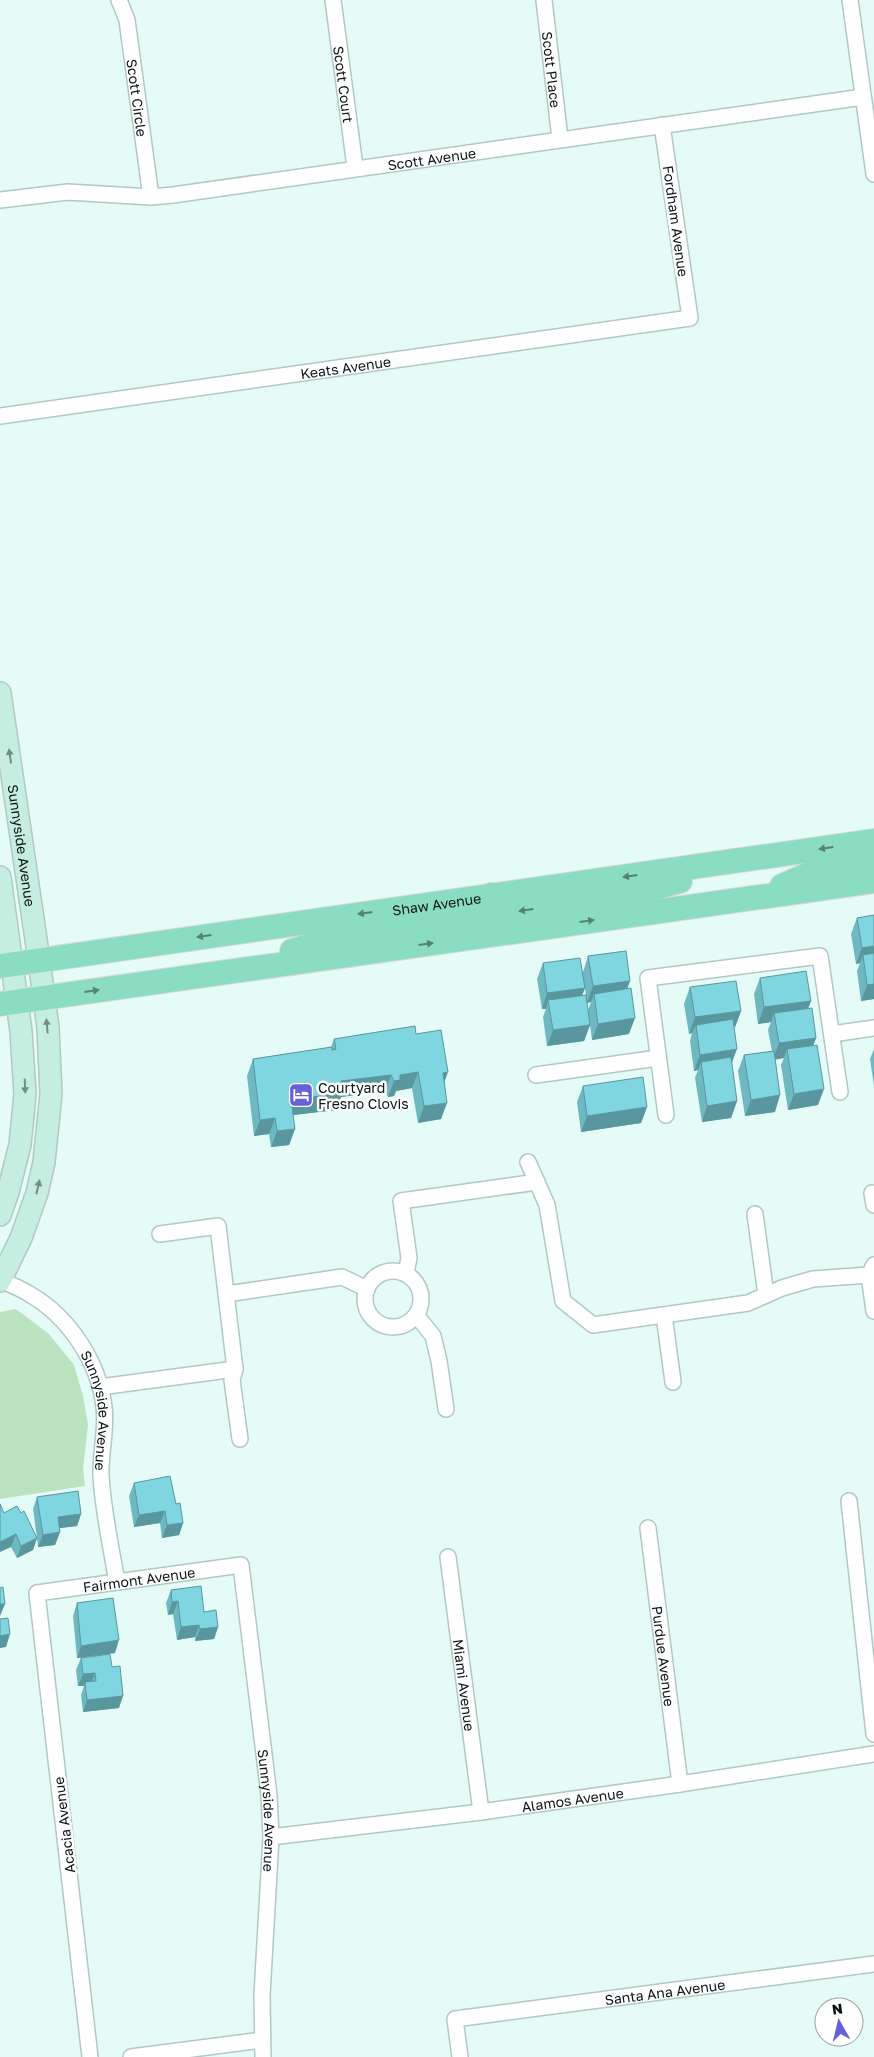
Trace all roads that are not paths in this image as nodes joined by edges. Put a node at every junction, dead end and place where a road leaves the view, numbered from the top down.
1 (119, 0) edge
2 (333, 0) edge
3 (544, 0) edge
4 (850, 0) edge
5 (863, 96) junction
6 (662, 125) junction
7 (560, 139) junction
8 (355, 168) junction
9 (874, 174) edge
10 (152, 197) junction
11 (0, 200) edge
12 (690, 318) joint
13 (0, 416) edge
14 (0, 693) edge
15 (874, 841) edge
16 (760, 858) junction
17 (874, 862) edge
18 (0, 877) edge
19 (874, 881) edge
20 (491, 895) junction
21 (755, 898) junction
22 (482, 936) junction
23 (39, 960) junction
24 (6, 965) edge
25 (224, 972) junction
26 (44, 998) junction
27 (9, 1003) edge
28 (874, 1028) edge
29 (832, 1034) junction
30 (658, 1058) junction
31 (536, 1075) dead end
32 (840, 1092) dead end
33 (666, 1115) dead end
34 (24, 1120) junction
35 (528, 1162) dead end
36 (537, 1182) junction
37 (755, 1214) dead end
38 (0, 1215) edge
39 (160, 1234) dead end
40 (0, 1249) edge
41 (872, 1272) edge
42 (406, 1273) junction
43 (0, 1280) edge
44 (367, 1289) junction
45 (227, 1294) junction
46 (766, 1295) junction
47 (874, 1311) edge
48 (664, 1315) junction
49 (417, 1316) junction
50 (235, 1369) junction
51 (673, 1382) dead end
52 (100, 1387) junction
53 (446, 1409) dead end
54 (240, 1438) dead end
55 (849, 1501) dead end
56 (648, 1528) dead end
57 (448, 1557) dead end
58 (241, 1565) joint
59 (117, 1582) junction
60 (37, 1593) joint
61 (874, 1734) edge
62 (874, 1754) edge
63 (680, 1784) junction
64 (481, 1812) junction
65 (271, 1837) junction
66 (874, 1964) edge
67 (262, 2040) junction
68 (90, 2057) edge
69 (131, 2057) edge
70 (263, 2057) edge
71 (460, 2057) edge

1 - 10 street, Scott Circle
2 - 8 street, Scott Court
3 - 7 street, Scott Place
4 - 5 street
5 - 6 street, Scott Avenue
5 - 9 street
6 - 7 street, Scott Avenue
6 - 12 street, Fordham Avenue
7 - 8 street, Scott Avenue
8 - 10 street, Scott Avenue
10 - 11 street, Scott Avenue
12 - 13 street, Keats Avenue
23 -> 14 main road, Sunnyside Avenue
15 -> 16 main road, Shaw Avenue
16 -> 20 main road, Shaw Avenue
16 -> 22 main road
17 - 21 main road
18 - 24 main road, Sunnyside Avenue
19 - 21 main road
20 -> 23 main road, Shaw Avenue
20 - 25 main road
22 -> 21 main road
25 -> 22 main road
23 - 24 main road, Shaw Avenue
23 - 26 main road, Sunnyside Avenue
24 - 27 main road, Sunnyside Avenue
26 -> 25 main road
26 - 27 main road
43 -> 26 main road, Sunnyside Avenue
27 -> 34 main road, Sunnyside Avenue
28 - 29 street
29 - 30 street
29 - 32 street
30 - 31 street
30 - 33 street
34 - 38 main road
34 - 40 main road
35 - 36 street
36 - 42 street
36 - 48 street
37 - 46 street
39 - 45 street
41 - 46 street
41 - 47 street
42 - 44 street
42 - 49 street
43 - 52 street, Sunnyside Avenue
44 - 45 street
44 - 49 street
45 - 50 street
46 - 48 street
48 - 51 street
49 - 53 street
50 - 52 street
50 - 54 street
52 - 59 street, Sunnyside Avenue
55 - 61 street
56 - 63 street, Purdue Avenue
57 - 64 street, Miami Avenue
58 - 59 street, Fairmont Avenue
58 - 65 street, Sunnyside Avenue
59 - 60 street, Fairmont Avenue
60 - 68 street, Acacia Avenue
62 - 63 street, Alamos Avenue
63 - 64 street, Alamos Avenue
64 - 65 street, Alamos Avenue
65 - 67 street, Sunnyside Avenue
66 - 71 street, Santa Ana Avenue
67 - 69 street
67 - 70 street, Sunnyside Avenue

